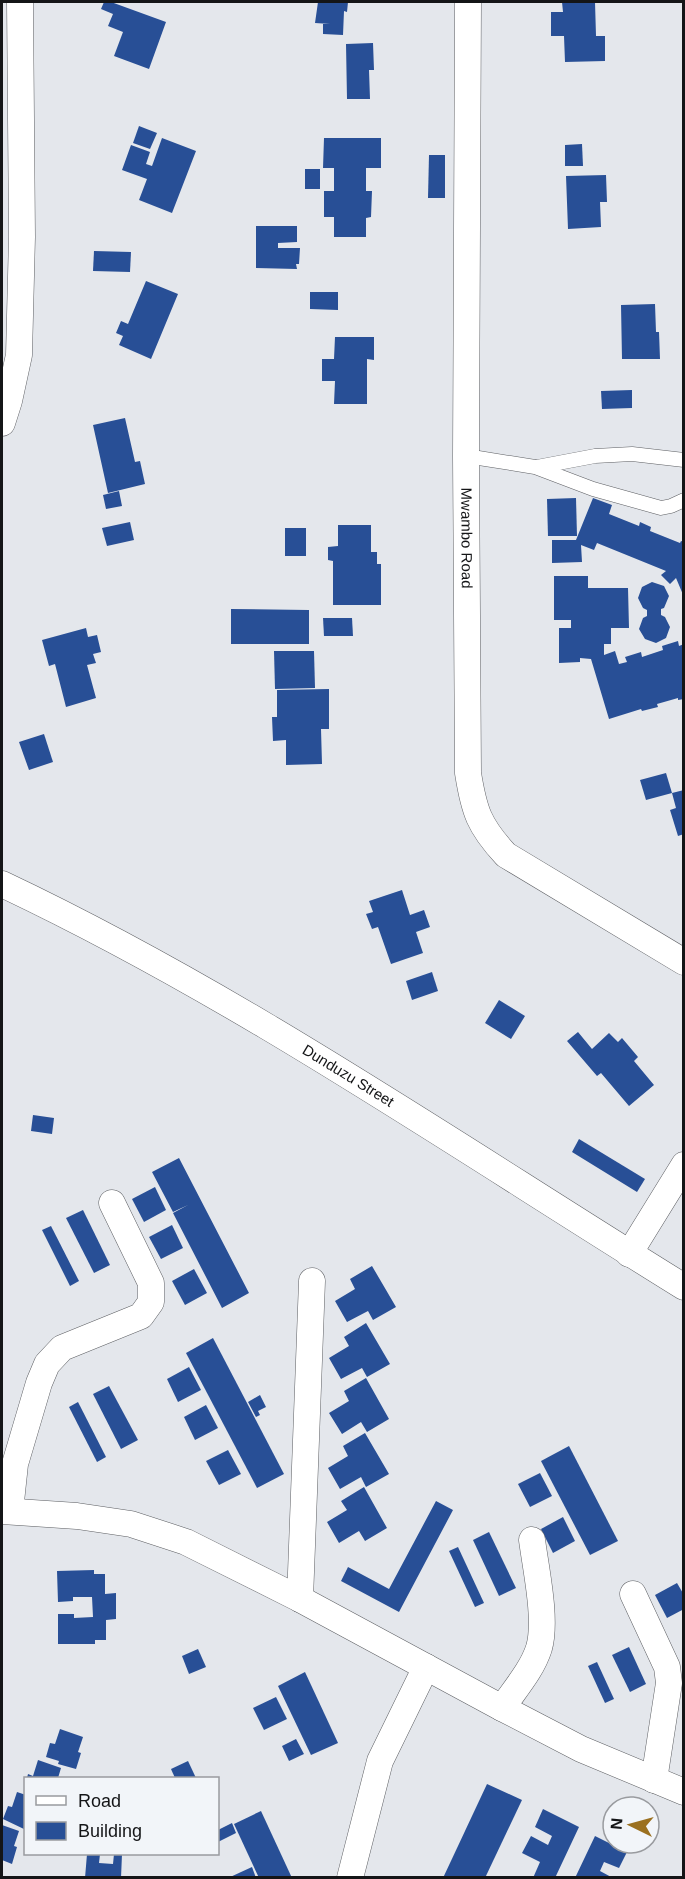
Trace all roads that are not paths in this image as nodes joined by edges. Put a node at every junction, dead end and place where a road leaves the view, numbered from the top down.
1 (20, 2) edge
2 (468, 2) edge
3 (2, 423) edge
4 (466, 456) junction
5 (684, 460) edge
6 (535, 467) junction
7 (684, 500) edge
8 (2, 884) edge
9 (684, 962) edge
10 (684, 1165) edge
11 (112, 1203) dead end
12 (629, 1254) junction
13 (312, 1281) dead end
14 (684, 1287) edge
15 (6, 1511) edge
16 (532, 1540) dead end
17 (633, 1594) dead end
18 (300, 1599) junction
19 (426, 1667) junction
20 (502, 1708) junction
21 (654, 1780) junction
22 (684, 1792) edge
23 (350, 1878) edge

1 - 3 street
2 - 4 street, Mwambo Road
4 - 6 lane
4 - 9 street, Mwambo Road
5 - 6 lane
6 - 7 lane
8 - 12 street, Dunduzu Street
10 - 12 street
11 - 15 street
12 - 14 street, Dunduzu Street
13 - 18 street
15 - 18 street
16 - 20 street
17 - 21 street
18 - 19 street
19 - 20 street
19 - 23 street
20 - 21 street
21 - 22 street

